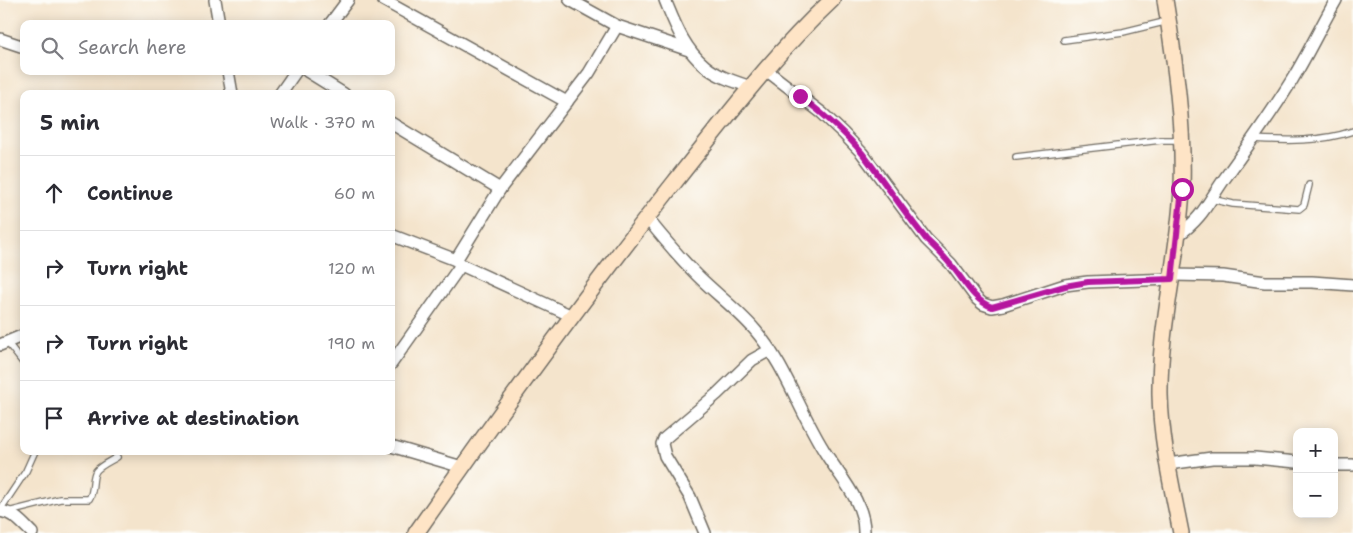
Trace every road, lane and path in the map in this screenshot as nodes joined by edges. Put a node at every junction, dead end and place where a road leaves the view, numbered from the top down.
1 (215, 0) edge
2 (348, 0) edge
3 (383, 0) edge
4 (570, 0) edge
5 (665, 0) edge
6 (832, 0) edge
7 (1165, 0) edge
8 (1336, 0) edge
9 (218, 20) edge
10 (333, 20) edge
11 (1168, 21) junction
12 (617, 26) junction
13 (0, 39) edge
14 (1064, 40) dead end
15 (20, 46) edge
16 (689, 50) junction
17 (766, 70) junction
18 (229, 75) edge
19 (293, 75) edge
20 (313, 75) edge
21 (751, 88) junction
22 (231, 90) edge
23 (283, 90) edge
24 (338, 90) edge
25 (567, 102) junction
26 (395, 124) edge
27 (1353, 131) edge
28 (1253, 139) junction
29 (1181, 140) junction
30 (1016, 157) dead end
31 (1309, 186) dead end
32 (500, 189) junction
33 (1211, 199) junction
34 (647, 218) junction
35 (395, 236) edge
36 (1177, 236) junction
37 (458, 263) junction
38 (1172, 277) junction
39 (1353, 285) edge
40 (572, 316) junction
41 (20, 337) edge
42 (4, 344) edge
43 (770, 350) junction
44 (395, 358) edge
45 (20, 360) edge
46 (395, 447) edge
47 (33, 455) edge
48 (117, 457) dead end
49 (1293, 462) edge
50 (1168, 464) junction
51 (1338, 465) edge
52 (1353, 465) edge
53 (462, 467) junction
54 (3, 511) edge
55 (32, 533) edge
56 (416, 533) edge
57 (705, 533) edge
58 (864, 533) edge
59 (1181, 533) edge

1 - 9 street
2 - 10 street
3 - 25 street
4 - 12 street
5 - 16 street
6 - 17 main road
7 - 11 main road
8 - 28 street
11 - 14 lane
11 - 29 main road
12 - 16 street
12 - 25 street
13 - 15 street
16 - 21 street
17 - 21 main road
17 - 38 street
18 - 22 street
19 - 23 street
20 - 24 street
21 - 34 main road
25 - 32 street
26 - 32 street
27 - 28 lane
28 - 33 street
29 - 30 lane
29 - 36 main road
31 - 33 lane
32 - 37 street
33 - 36 street
34 - 40 main road
34 - 43 street
35 - 37 street
36 - 38 main road
37 - 40 street
37 - 44 street
38 - 39 street
38 - 50 main road
40 - 53 main road
41 - 42 street
42 - 45 lane
43 - 57 street
43 - 58 street
46 - 53 street
47 - 54 lane
48 - 54 lane
49 - 50 street
50 - 59 main road
51 - 52 street
53 - 56 main road
54 - 55 street

